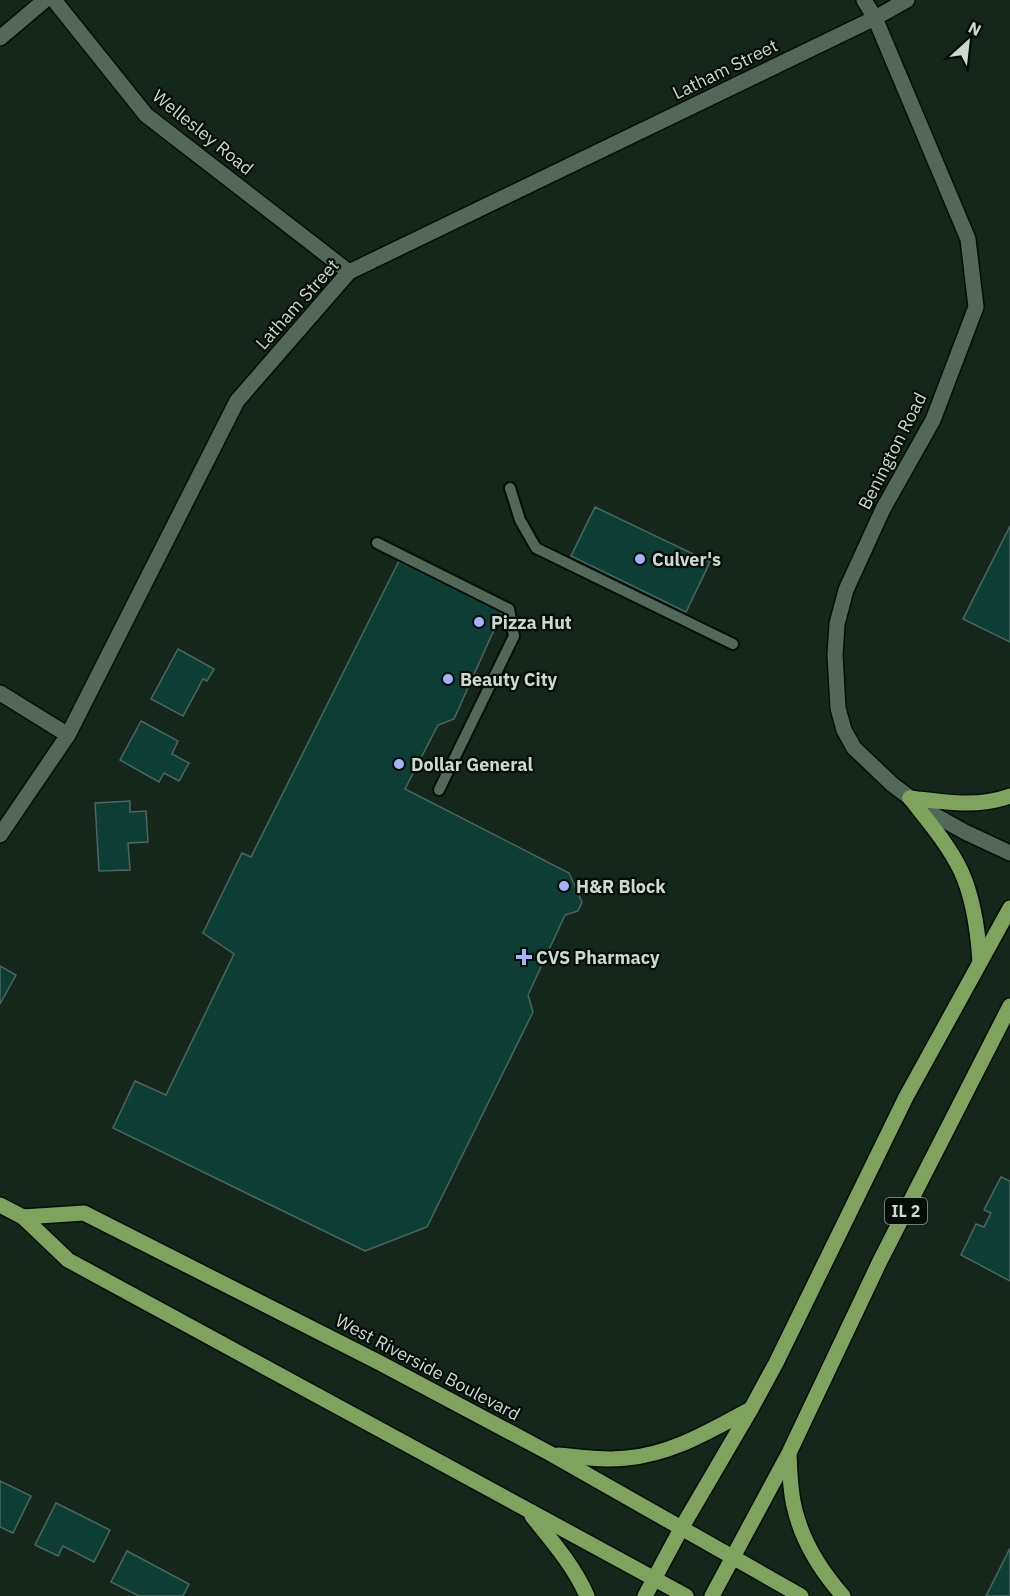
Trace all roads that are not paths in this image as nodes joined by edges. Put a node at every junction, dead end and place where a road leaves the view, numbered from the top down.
1 (45, 0) edge
2 (54, 0) edge
3 (864, 0) edge
4 (907, 0) edge
5 (875, 18) junction
6 (0, 38) edge
7 (349, 272) junction
8 (510, 488) dead end
9 (377, 543) dead end
10 (734, 644) dead end
11 (0, 693) edge
12 (68, 735) junction
13 (439, 789) dead end
14 (1010, 796) edge
15 (910, 798) junction
16 (0, 835) edge
17 (1010, 853) edge
18 (1010, 908) edge
19 (980, 963) junction
20 (1010, 1006) edge
21 (0, 1205) edge
22 (23, 1218) junction
23 (751, 1409) junction
24 (789, 1453) junction
25 (551, 1454) junction
26 (528, 1511) junction
27 (682, 1527) junction
28 (733, 1557) junction
29 (654, 1578) junction
30 (586, 1596) edge
31 (645, 1596) edge
32 (686, 1596) edge
33 (712, 1596) edge
34 (801, 1596) edge
35 (843, 1596) edge

1 - 6 street
2 - 7 street, Wellesley Road
3 - 5 street, Benington Road
4 - 5 street, Latham Street
5 - 7 street, Latham Street
5 - 15 street, Benington Road
7 - 12 street, Latham Street
8 - 10 lane
9 - 13 lane
11 - 12 street
12 - 16 street, Latham Street
14 - 15 main road
15 - 17 street, Benington Road
15 - 19 main road
18 - 19 main road, IL 2
19 - 23 main road, IL 2
20 - 24 main road, IL 2
21 - 22 main road
22 - 25 main road, West Riverside Boulevard
22 - 26 main road
23 - 25 main road
23 - 27 main road, IL 2
24 - 28 main road, IL 2
24 - 35 main road
25 - 27 main road, West Riverside Boulevard
26 - 29 main road
26 - 30 main road
27 - 28 main road, West Riverside Boulevard
27 - 29 main road, IL 2
28 - 33 main road, IL 2
28 - 34 main road, West Riverside Boulevard
29 - 31 main road, IL 2
29 - 32 main road

